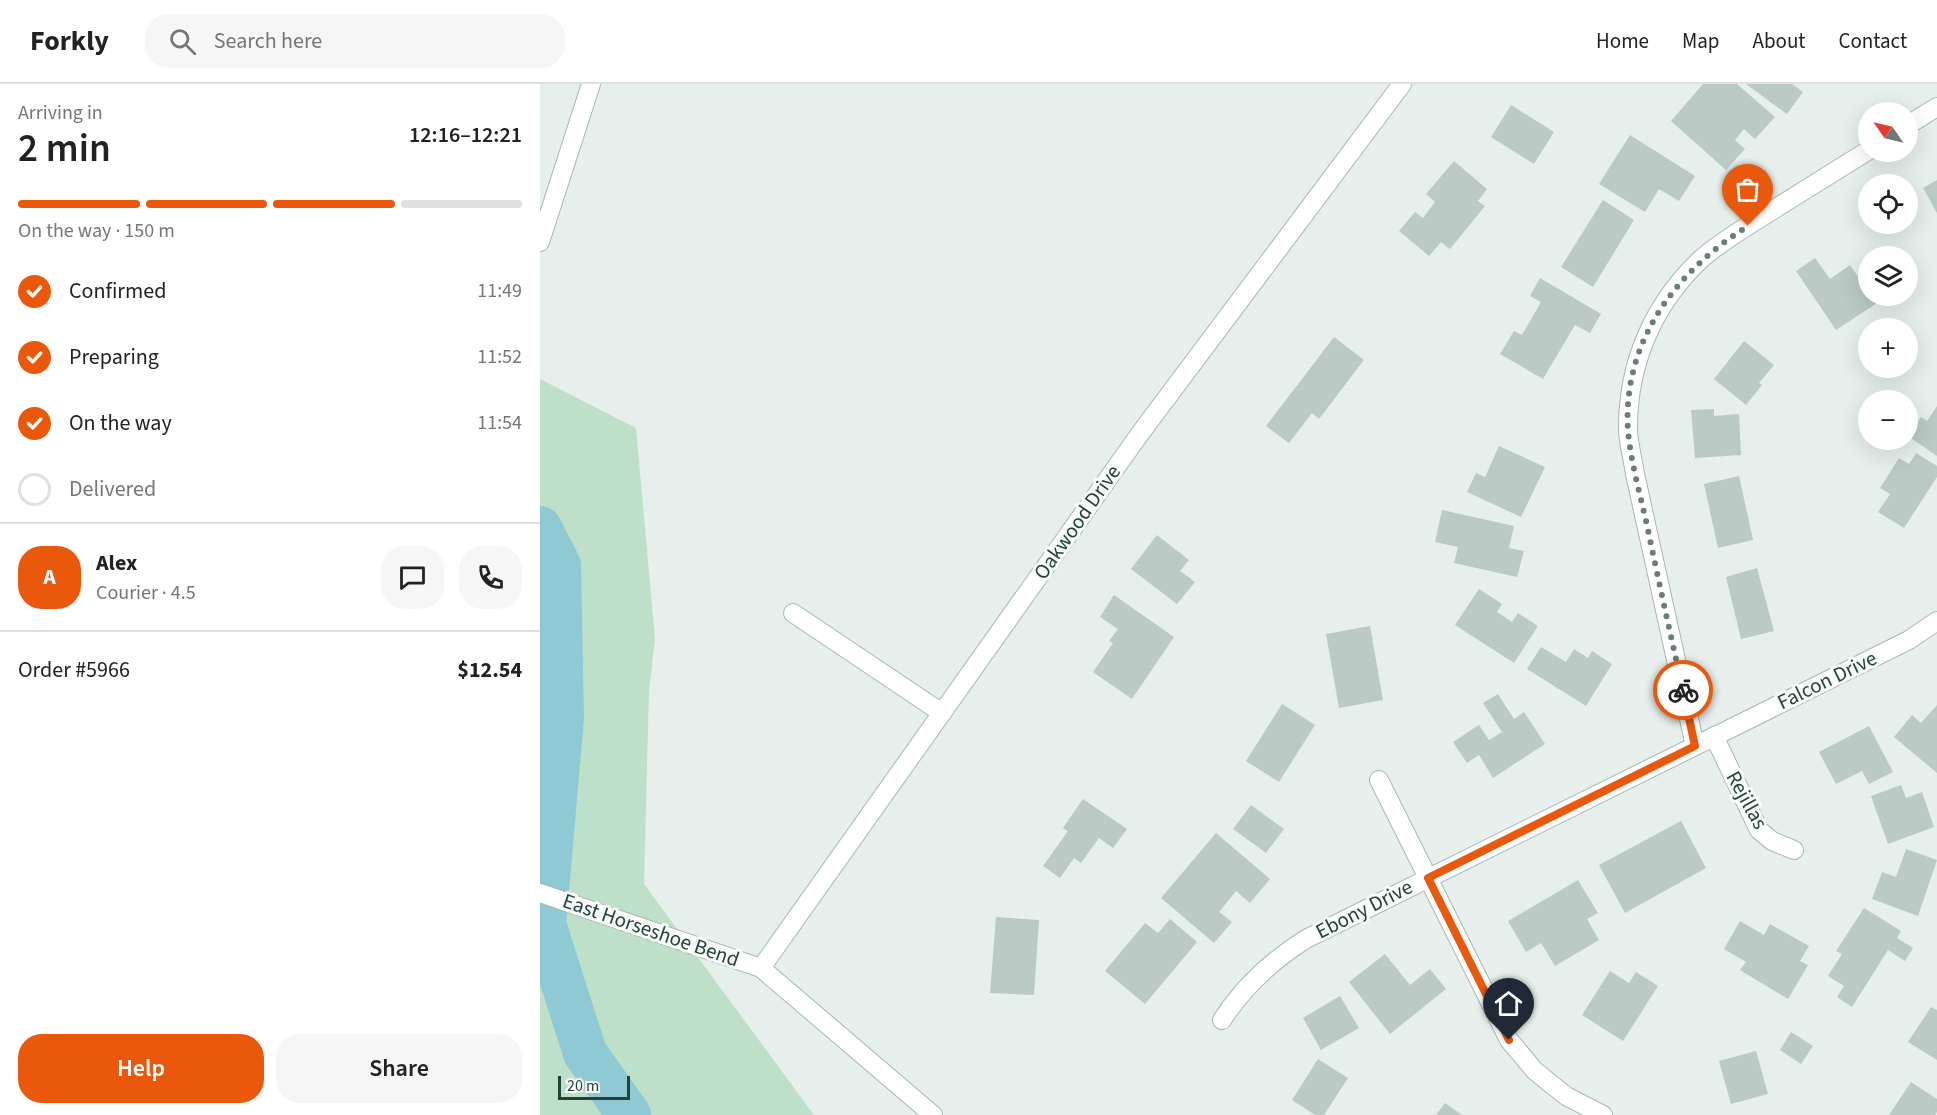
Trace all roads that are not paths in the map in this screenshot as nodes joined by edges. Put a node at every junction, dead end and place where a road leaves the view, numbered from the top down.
1 (591, 84) edge
2 (1402, 84) edge
3 (1937, 107) edge
4 (1918, 119) edge
5 (1858, 157) edge
6 (540, 242) edge
7 (793, 613) dead end
8 (1937, 621) edge
9 (942, 713) junction
10 (1714, 736) junction
11 (1695, 746) junction
12 (1379, 780) dead end
13 (1794, 850) dead end
14 (1428, 878) junction
15 (540, 893) edge
16 (761, 968) junction
17 (1222, 1020) dead end
18 (933, 1115) edge
19 (1603, 1115) edge

1 - 6 street
2 - 9 street, Oakwood Drive
3 - 4 street
5 - 11 street
7 - 9 street
8 - 10 street, Falcon Drive
9 - 16 street, Oakwood Drive
10 - 11 street, Falcon Drive
10 - 13 street, Rejillas
11 - 14 street, Ebony Drive
12 - 14 street
14 - 17 street, Ebony Drive
14 - 19 street
15 - 16 street, East Horseshoe Bend
16 - 18 street

